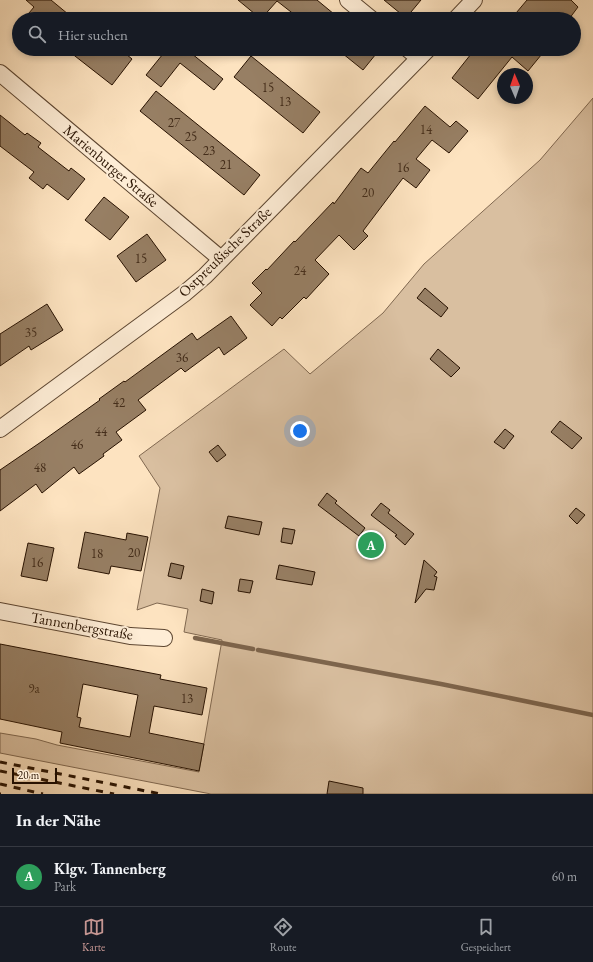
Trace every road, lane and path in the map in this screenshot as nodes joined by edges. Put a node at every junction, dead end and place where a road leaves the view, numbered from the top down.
1 (348, 0) edge
2 (474, 0) edge
3 (363, 12) edge
4 (463, 12) edge
5 (414, 56) edge
6 (0, 73) edge
7 (221, 258) junction
8 (0, 429) edge
9 (0, 611) edge
10 (164, 638) dead end

1 - 3 street
2 - 4 street
5 - 7 street, Ostpreußische Straße
6 - 7 street, Marienburger Straße
7 - 8 street, Ostpreußische Straße
9 - 10 street, Tannenbergstraße

